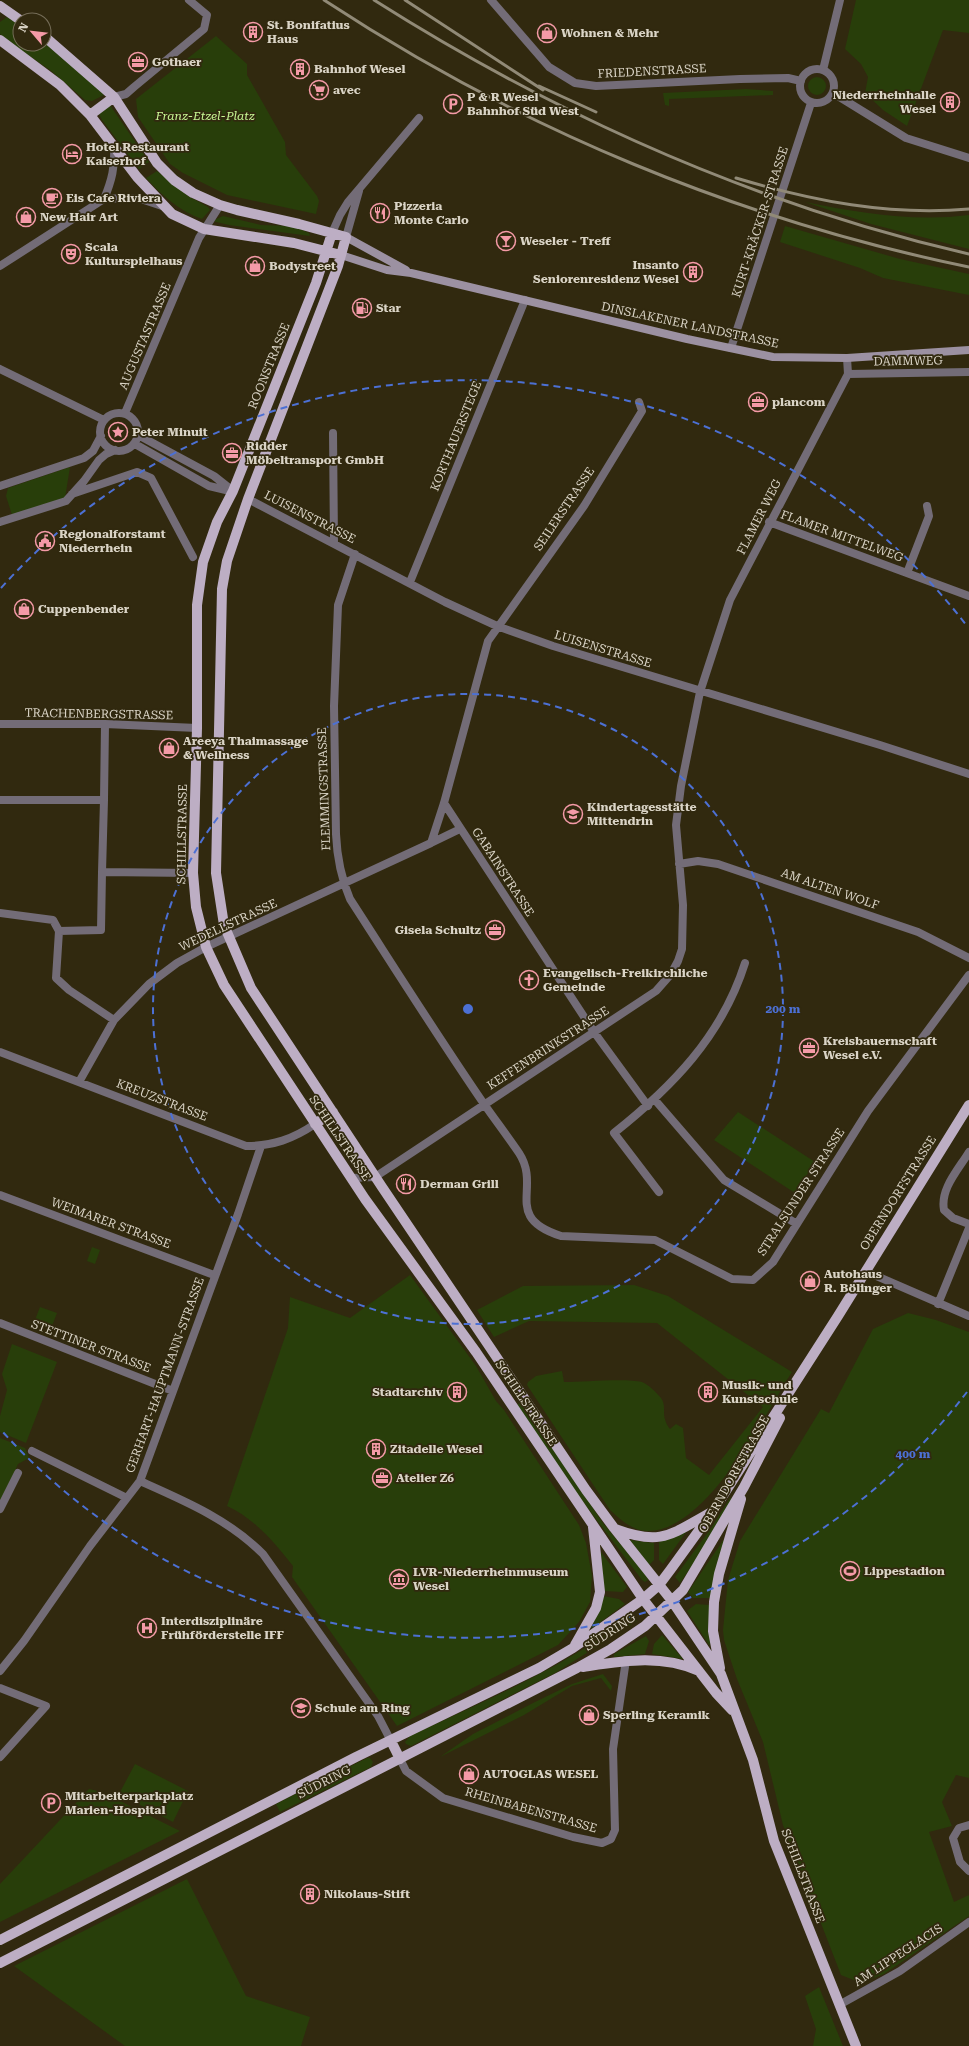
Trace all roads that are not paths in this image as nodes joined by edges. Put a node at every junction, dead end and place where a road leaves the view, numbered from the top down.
1 (189, 0) edge
2 (491, 0) edge
3 (840, 0) edge
4 (0, 7) edge
5 (12, 15) edge
6 (0, 40) edge
7 (52, 43) edge
8 (823, 70) junction
9 (801, 81) junction
10 (833, 93) junction
11 (114, 97) junction
12 (811, 103) junction
13 (90, 116) junction
14 (419, 118) dead end
15 (114, 147) junction
16 (969, 158) edge
17 (359, 190) junction
18 (104, 199) junction
19 (220, 205) junction
20 (165, 207) junction
21 (204, 229) junction
22 (332, 233) junction
23 (346, 237) junction
24 (328, 250) junction
25 (341, 255) junction
26 (0, 266) edge
27 (411, 273) junction
28 (525, 300) junction
29 (731, 348) junction
30 (969, 350) edge
31 (847, 358) junction
32 (0, 369) edge
33 (969, 372) edge
34 (848, 374) junction
35 (639, 402) dead end
36 (125, 413) junction
37 (104, 420) junction
38 (334, 434) dead end
39 (138, 435) junction
40 (101, 436) junction
41 (135, 444) junction
42 (115, 450) junction
43 (0, 486) edge
44 (233, 491) junction
45 (72, 494) junction
46 (248, 499) junction
47 (927, 506) dead end
48 (0, 522) edge
49 (769, 522) junction
50 (334, 543) junction
51 (355, 554) junction
52 (193, 557) dead end
53 (907, 573) junction
54 (410, 582) junction
55 (969, 596) edge
56 (497, 626) junction
57 (700, 692) junction
58 (0, 724) edge
59 (105, 724) junction
60 (197, 728) junction
61 (969, 774) edge
62 (0, 800) edge
63 (104, 800) junction
64 (444, 804) junction
65 (460, 829) junction
66 (431, 843) junction
67 (679, 864) junction
68 (102, 872) junction
69 (193, 873) junction
70 (344, 884) junction
71 (0, 913) edge
72 (59, 931) junction
73 (228, 937) junction
74 (206, 946) junction
75 (969, 958) edge
76 (745, 963) dead end
77 (969, 975) edge
78 (114, 1020) junction
79 (594, 1032) junction
80 (0, 1052) edge
81 (79, 1082) junction
82 (654, 1100) junction
83 (484, 1104) junction
84 (969, 1105) edge
85 (648, 1106) junction
86 (333, 1112) junction
87 (315, 1124) junction
88 (261, 1146) junction
89 (969, 1152) edge
90 (375, 1177) junction
91 (351, 1178) junction
92 (658, 1192) dead end
93 (0, 1195) edge
94 (797, 1224) junction
95 (969, 1224) edge
96 (969, 1228) edge
97 (865, 1271) junction
98 (214, 1275) junction
99 (938, 1304) junction
100 (838, 1316) junction
101 (969, 1316) edge
102 (0, 1323) edge
103 (514, 1382) junction
104 (501, 1390) junction
105 (173, 1391) junction
106 (32, 1451) dead end
107 (18, 1474) dead end
108 (140, 1481) junction
109 (744, 1487) junction
110 (127, 1498) junction
111 (0, 1509) edge
112 (713, 1511) junction
113 (592, 1525) junction
114 (614, 1528) junction
115 (659, 1584) junction
116 (643, 1599) junction
117 (672, 1601) junction
118 (656, 1617) junction
119 (573, 1648) junction
120 (626, 1660) junction
121 (577, 1668) junction
122 (0, 1671) edge
123 (700, 1671) junction
124 (721, 1674) junction
125 (0, 1688) edge
126 (735, 1713) junction
127 (391, 1740) junction
128 (0, 1757) edge
129 (400, 1759) junction
130 (969, 1825) edge
131 (969, 1871) edge
132 (969, 1922) edge
133 (0, 1940) edge
134 (0, 1963) edge
135 (839, 2005) junction
136 (856, 2046) edge

1 - 11 street
2 - 9 street, FRIEDENSTRASSE
3 - 8 street
4 - 5 main road
6 - 13 main road
7 - 11 main road
8 - 9 street
8 - 10 street
9 - 12 street
10 - 12 street
10 - 16 street
11 - 13 main road
11 - 19 main road
12 - 29 street, KURT-KRÄCKER-STRASSE
13 - 15 main road
14 - 17 street
15 - 18 street
15 - 20 main road
17 - 22 street
17 - 23 street
18 - 20 street
18 - 26 street
19 - 21 street, AUGUSTASTRASSE
19 - 22 main road
20 - 21 main road
21 - 24 main road
21 - 36 street, AUGUSTASTRASSE
22 - 23 main road
22 - 24 main road, ROONSTRASSE
23 - 25 main road, SCHILLSTRASSE
23 - 27 main road, DINSLAKENER LANDSTRASSE
24 - 25 main road
24 - 44 main road, ROONSTRASSE
25 - 27 main road, DINSLAKENER LANDSTRASSE
25 - 46 main road, SCHILLSTRASSE
27 - 28 main road, DINSLAKENER LANDSTRASSE
28 - 29 main road, DINSLAKENER LANDSTRASSE
28 - 54 street, KORTHAUERSTEGE
29 - 31 main road, DINSLAKENER LANDSTRASSE
30 - 31 main road, DINSLAKENER LANDSTRASSE
31 - 34 street
32 - 37 street
33 - 34 street, DAMMWEG
34 - 49 street, FLAMER WEG
35 - 56 street, SEILERSTRASSE
36 - 37 street
36 - 39 street
37 - 40 street
38 - 50 street
39 - 41 street
39 - 44 street
40 - 42 street
40 - 43 street
41 - 42 street
41 - 44 street
42 - 45 street
44 - 46 main road
44 - 60 main road, SCHILLSTRASSE
45 - 48 street
45 - 52 street
46 - 50 street, LUISENSTRASSE
46 - 73 main road, SCHILLSTRASSE
47 - 53 street, FLAMER MITTELWEG
49 - 53 street, FLAMER MITTELWEG
49 - 57 street, FLAMER WEG
50 - 51 street, LUISENSTRASSE
51 - 54 street, LUISENSTRASSE
51 - 70 street, FLEMMINGSTRASSE
53 - 55 street, FLAMER MITTELWEG
54 - 56 street, LUISENSTRASSE
56 - 57 street, LUISENSTRASSE
56 - 64 street
57 - 61 street, LUISENSTRASSE
57 - 67 street, KEFFENBRINKSTRASSE
58 - 59 street, TRACHENBERGSTRASSE
59 - 60 street, TRACHENBERGSTRASSE
59 - 63 street
60 - 69 main road, SCHILLSTRASSE
62 - 63 street
63 - 68 street
64 - 65 street, GABAINSTRASSE
64 - 66 street
65 - 66 street, WEDELLSTRASSE
65 - 79 street, GABAINSTRASSE
66 - 70 street, WEDELLSTRASSE
67 - 75 street, AM ALTEN WOLF
67 - 79 street, KEFFENBRINKSTRASSE
68 - 69 street
68 - 72 street
69 - 74 main road, SCHILLSTRASSE
70 - 73 street, WEDELLSTRASSE
70 - 83 street, FLEMMINGSTRASSE
71 - 72 street
72 - 78 street
73 - 74 street, WEDELLSTRASSE
73 - 86 main road, SCHILLSTRASSE
74 - 78 street, WEDELLSTRASSE
74 - 87 main road, SCHILLSTRASSE
76 - 82 street
77 - 94 street, STRALSUNDER STRASSE
78 - 81 street, WEDELLSTRASSE
79 - 83 street, KEFFENBRINKSTRASSE
79 - 85 street, GABAINSTRASSE
80 - 81 street, KREUZSTRASSE
81 - 88 street, KREUZSTRASSE
82 - 85 street
82 - 94 street
83 - 90 street, KEFFENBRINKSTRASSE
83 - 94 street, STRALSUNDER STRASSE
84 - 97 main road, OBERNDORFSTRASSE
85 - 92 street
86 - 87 main road
86 - 90 main road, SCHILLSTRASSE
87 - 88 street, KREUZSTRASSE
87 - 91 main road, SCHILLSTRASSE
88 - 98 street, GERHART-HAUPTMANN-STRASSE
89 - 95 street
90 - 91 street
90 - 103 main road, SCHILLSTRASSE
91 - 104 main road, SCHILLSTRASSE
93 - 98 street, WEIMARER STRASSE
96 - 99 street
97 - 99 street
97 - 100 main road, OBERNDORFSTRASSE
98 - 105 street, GERHART-HAUPTMANN-STRASSE
99 - 101 street
100 - 109 main road, OBERNDORFSTRASSE
100 - 112 main road, OBERNDORFSTRASSE
102 - 105 street, STETTINER STRASSE
103 - 104 main road
103 - 114 main road, SCHILLSTRASSE
104 - 113 main road, SCHILLSTRASSE
105 - 108 street, GERHART-HAUPTMANN-STRASSE
106 - 110 street
107 - 111 street
108 - 110 street, GERHART-HAUPTMANN-STRASSE
108 - 127 street
109 - 117 main road, OBERNDORFSTRASSE
109 - 124 main road
110 - 122 street, GERHART-HAUPTMANN-STRASSE
112 - 114 main road
112 - 115 main road, OBERNDORFSTRASSE
113 - 116 main road, SCHILLSTRASSE
113 - 119 main road
114 - 115 main road, SCHILLSTRASSE
115 - 116 main road, OBERNDORFSTRASSE
115 - 117 main road, SCHILLSTRASSE
116 - 118 main road, SCHILLSTRASSE
116 - 119 main road, SÜDRING
117 - 118 main road, OBERNDORFSTRASSE
117 - 124 main road, SCHILLSTRASSE
118 - 121 main road, SÜDRING
118 - 123 main road, SCHILLSTRASSE
119 - 127 main road, SÜDRING
120 - 121 main road
120 - 123 main road
120 - 129 street, RHEINBABENSTRASSE
121 - 129 main road, SÜDRING
123 - 126 main road, SCHILLSTRASSE
124 - 126 main road, SCHILLSTRASSE
125 - 128 street
126 - 135 main road, SCHILLSTRASSE
127 - 129 main road
127 - 133 main road, SÜDRING
129 - 134 main road, SÜDRING
130 - 131 street
132 - 135 street, AM LIPPEGLACIS
135 - 136 main road, SCHILLSTRASSE

